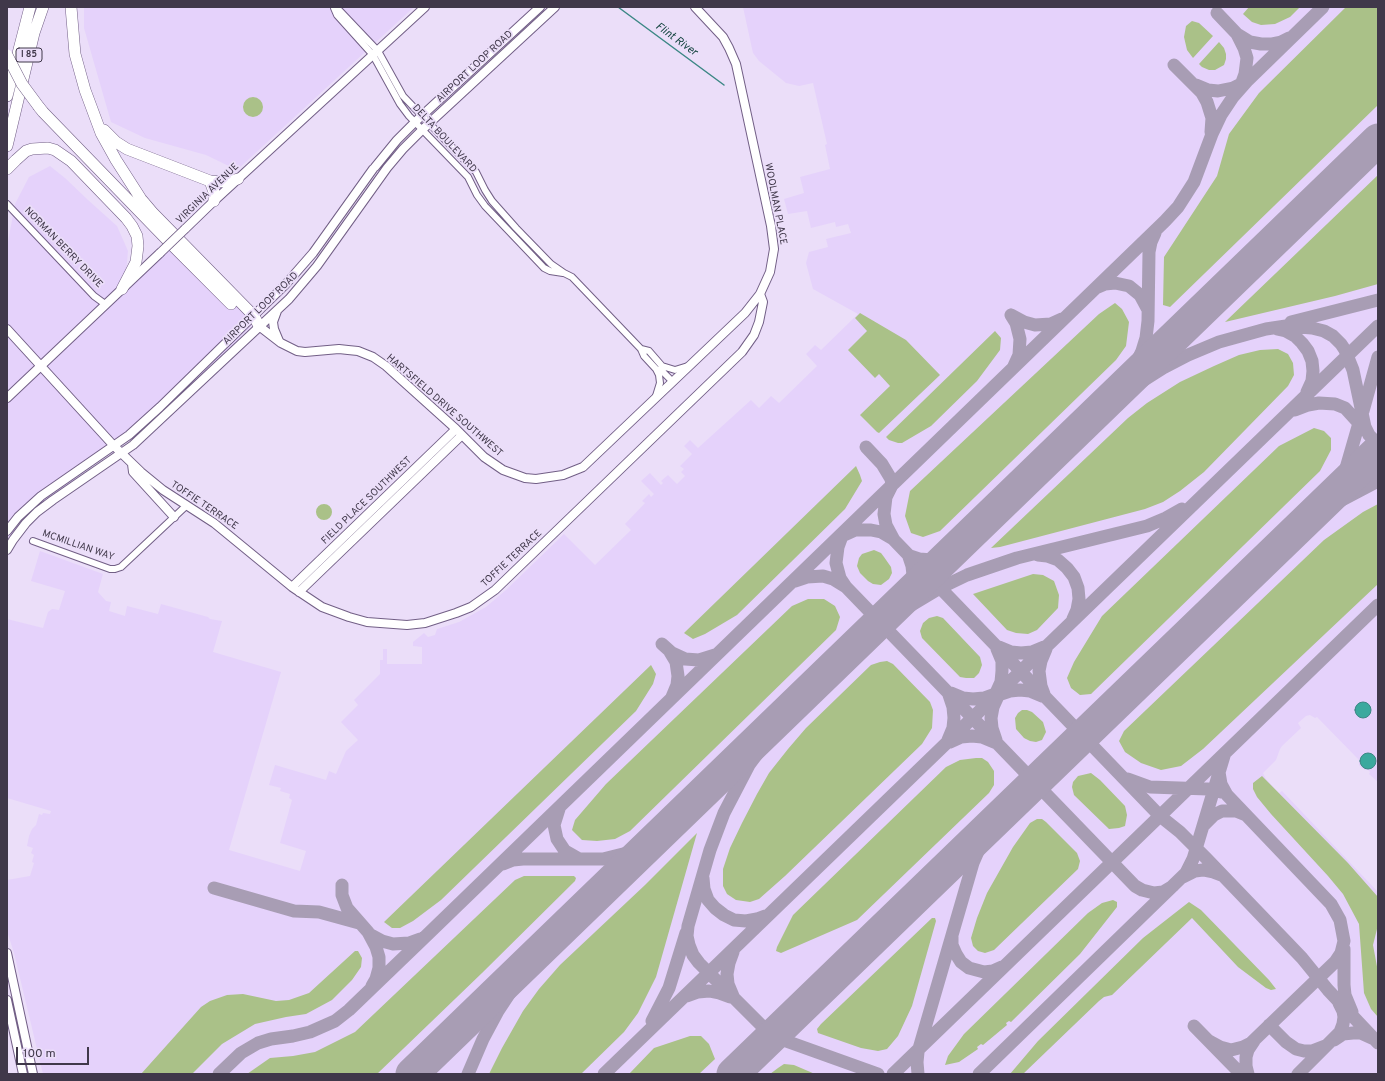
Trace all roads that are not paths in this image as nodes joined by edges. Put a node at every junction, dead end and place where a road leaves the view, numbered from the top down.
1 (30, 7) edge
2 (43, 7) edge
3 (71, 7) edge
4 (425, 7) edge
5 (540, 7) edge
6 (555, 7) edge
7 (695, 7) edge
8 (334, 9) edge
9 (375, 53) junction
10 (7, 55) edge
11 (7, 96) edge
12 (422, 116) junction
13 (415, 122) junction
14 (98, 123) junction
15 (429, 123) junction
16 (423, 129) junction
17 (7, 146) edge
18 (7, 169) edge
19 (238, 179) junction
20 (210, 181) junction
21 (214, 201) junction
22 (8, 205) edge
23 (564, 273) junction
24 (122, 289) junction
25 (760, 294) junction
26 (105, 304) junction
27 (278, 309) junction
28 (254, 321) junction
29 (7, 329) edge
30 (280, 343) junction
31 (641, 349) junction
32 (41, 366) junction
33 (689, 366) junction
34 (656, 369) junction
35 (662, 369) junction
36 (673, 382) junction
37 (7, 398) edge
38 (656, 398) junction
39 (459, 432) junction
40 (114, 446) junction
41 (121, 453) junction
42 (132, 464) junction
43 (187, 505) junction
44 (174, 517) junction
45 (7, 532) edge
46 (33, 541) dead end
47 (7, 550) edge
48 (295, 590) junction
49 (7, 953) edge
50 (7, 1000) edge
51 (23, 1074) edge
52 (33, 1074) edge

1 - 11 highway, I 85
2 - 17 highway, I 85
3 - 14 highway
4 - 9 main road, VIRGINIA AVENUE
5 - 12 main road, AIRPORT LOOP ROAD
6 - 15 main road, AIRPORT LOOP ROAD
7 - 25 main road, WOOLMAN PLACE
8 - 9 street
9 - 12 street, DELTA BOULEVARD
9 - 13 street, DELTA BOULEVARD
9 - 19 main road, VIRGINIA AVENUE
10 - 28 highway, bridge
12 - 13 main road, AIRPORT LOOP ROAD
12 - 15 street, DELTA BOULEVARD
13 - 16 street, DELTA BOULEVARD
13 - 28 main road, AIRPORT LOOP ROAD
14 - 20 highway
14 - 28 highway
15 - 16 main road, AIRPORT LOOP ROAD
15 - 23 street, DELTA BOULEVARD
16 - 23 street, DELTA BOULEVARD
16 - 27 main road, AIRPORT LOOP ROAD
18 - 24 highway
19 - 20 highway
19 - 21 main road, VIRGINIA AVENUE
20 - 21 highway
21 - 24 main road, VIRGINIA AVENUE, bridge
22 - 26 street, NORMAN BERRY DRIVE
23 - 31 street, DELTA BOULEVARD
24 - 26 main road, VIRGINIA AVENUE
25 - 33 main road, WOOLMAN PLACE
25 - 48 main road, TOFFIE TERRACE
26 - 32 main road, VIRGINIA AVENUE
27 - 28 main road, AIRPORT LOOP ROAD
27 - 30 main road
28 - 30 main road
28 - 40 main road, AIRPORT LOOP ROAD
28 - 41 main road, AIRPORT LOOP ROAD
29 - 32 main road, TOFFIE TERRACE
30 - 39 main road, HARTSFIELD DRIVE SOUTHWEST
31 - 34 street, DELTA BOULEVARD
31 - 35 street, DELTA BOULEVARD
32 - 37 main road, VIRGINIA AVENUE
32 - 40 main road, TOFFIE TERRACE
33 - 35 street
33 - 36 main road, WOOLMAN PLACE
34 - 35 street, DELTA BOULEVARD
34 - 38 street
35 - 36 street, DELTA BOULEVARD
36 - 38 main road, HARTSFIELD DRIVE SOUTHWEST
38 - 39 main road, HARTSFIELD DRIVE SOUTHWEST
39 - 48 main road, FIELD PLACE SOUTHWEST
40 - 41 main road, TOFFIE TERRACE
40 - 45 main road, AIRPORT LOOP ROAD
41 - 42 main road, TOFFIE TERRACE
41 - 47 main road, AIRPORT LOOP ROAD
42 - 43 main road, TOFFIE TERRACE
42 - 44 main road
43 - 44 street, MCMILLIAN WAY
43 - 48 main road, TOFFIE TERRACE
44 - 46 street, MCMILLIAN WAY
49 - 52 main road
50 - 51 main road

